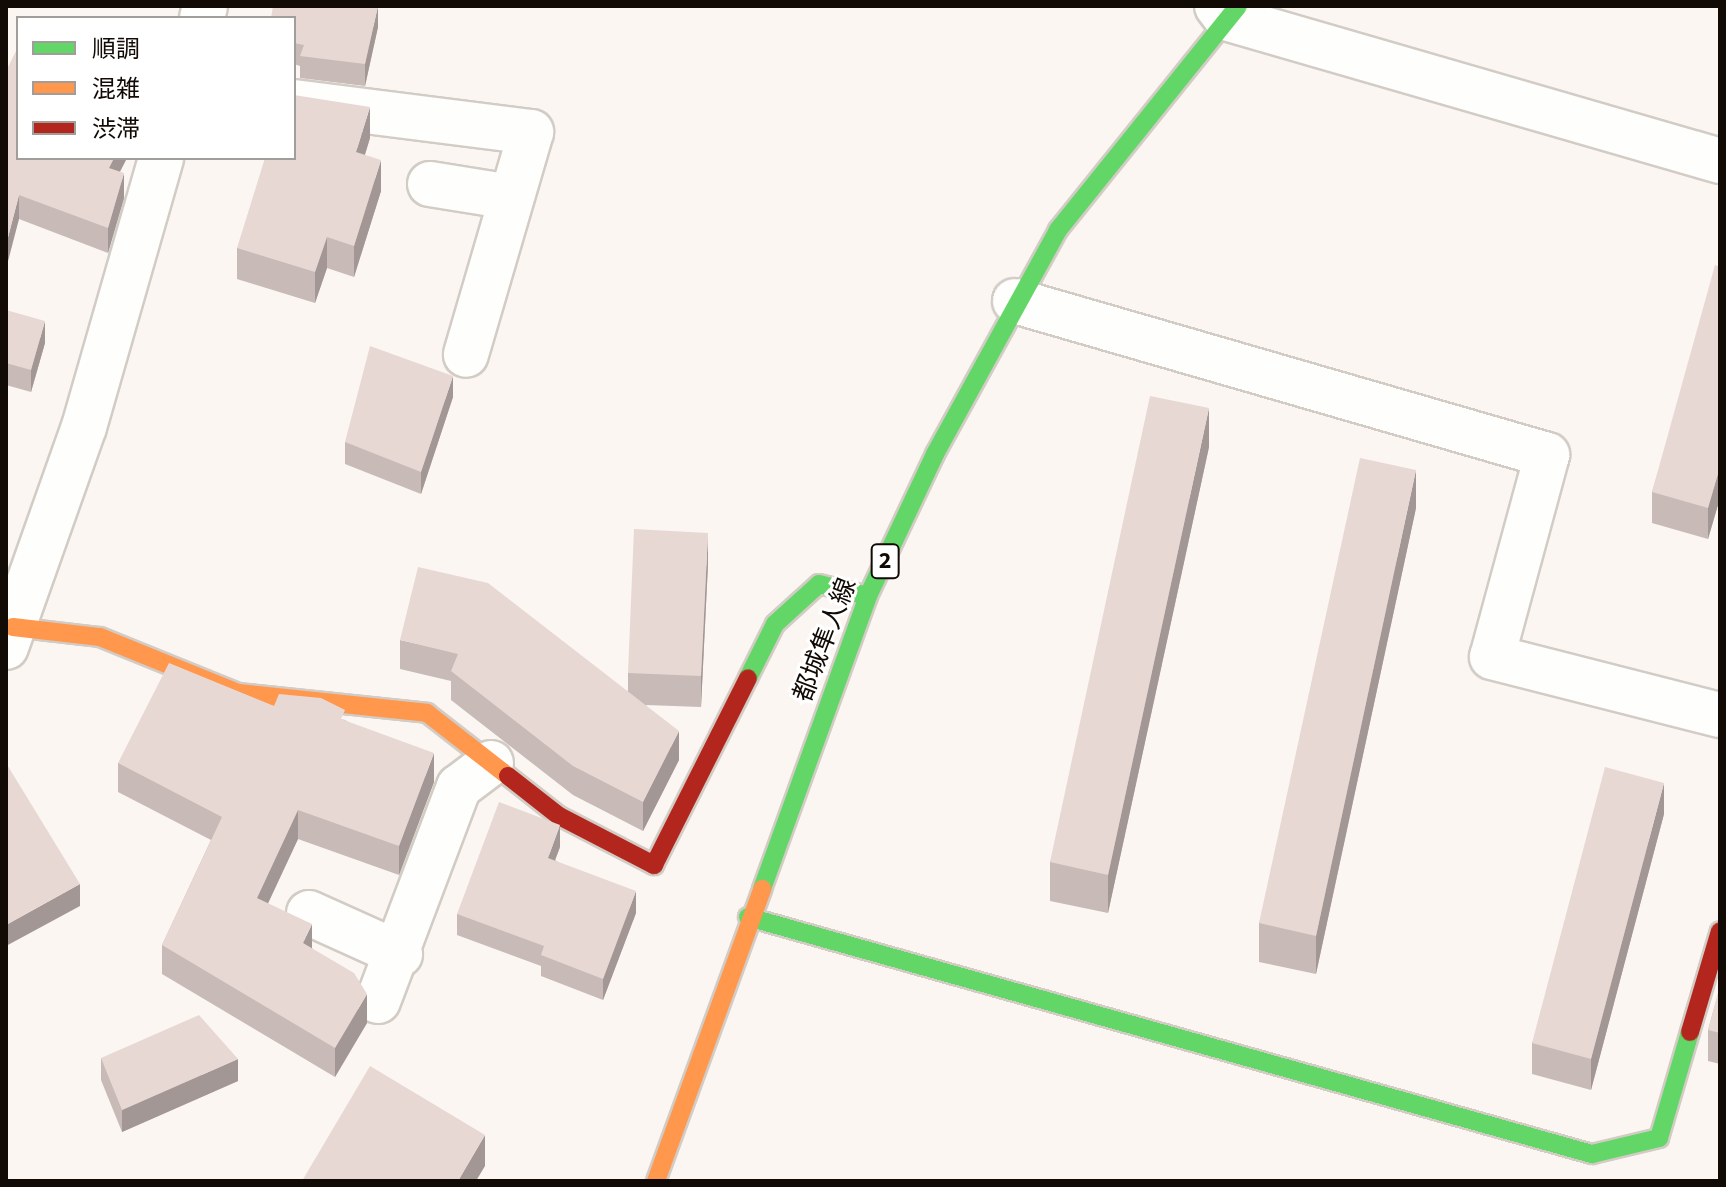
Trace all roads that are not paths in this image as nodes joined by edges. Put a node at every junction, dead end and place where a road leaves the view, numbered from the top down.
1 (1227, 10) edge
2 (296, 102) edge
3 (160, 160) edge
4 (1720, 161) edge
5 (430, 184) dead end
6 (511, 197) junction
7 (1015, 301) junction
8 (466, 355) dead end
9 (868, 596) junction
10 (10, 637) edge
11 (1720, 715) edge
12 (491, 763) junction
13 (309, 913) dead end
14 (748, 917) junction
15 (1720, 931) edge
16 (400, 954) junction
17 (378, 1001) dead end
18 (656, 1181) edge

1 - 4 street
1 - 7 street, 都城隼人線 / 2
2 - 6 street
3 - 10 street
5 - 6 street
6 - 8 street
7 - 9 street, 都城隼人線 / 2
7 - 11 street
9 - 12 street
9 - 14 street, 都城隼人線 / 2
10 - 12 street
12 - 16 street
13 - 16 street
14 - 15 street
14 - 18 street, 都城隼人線 / 2
16 - 17 street

